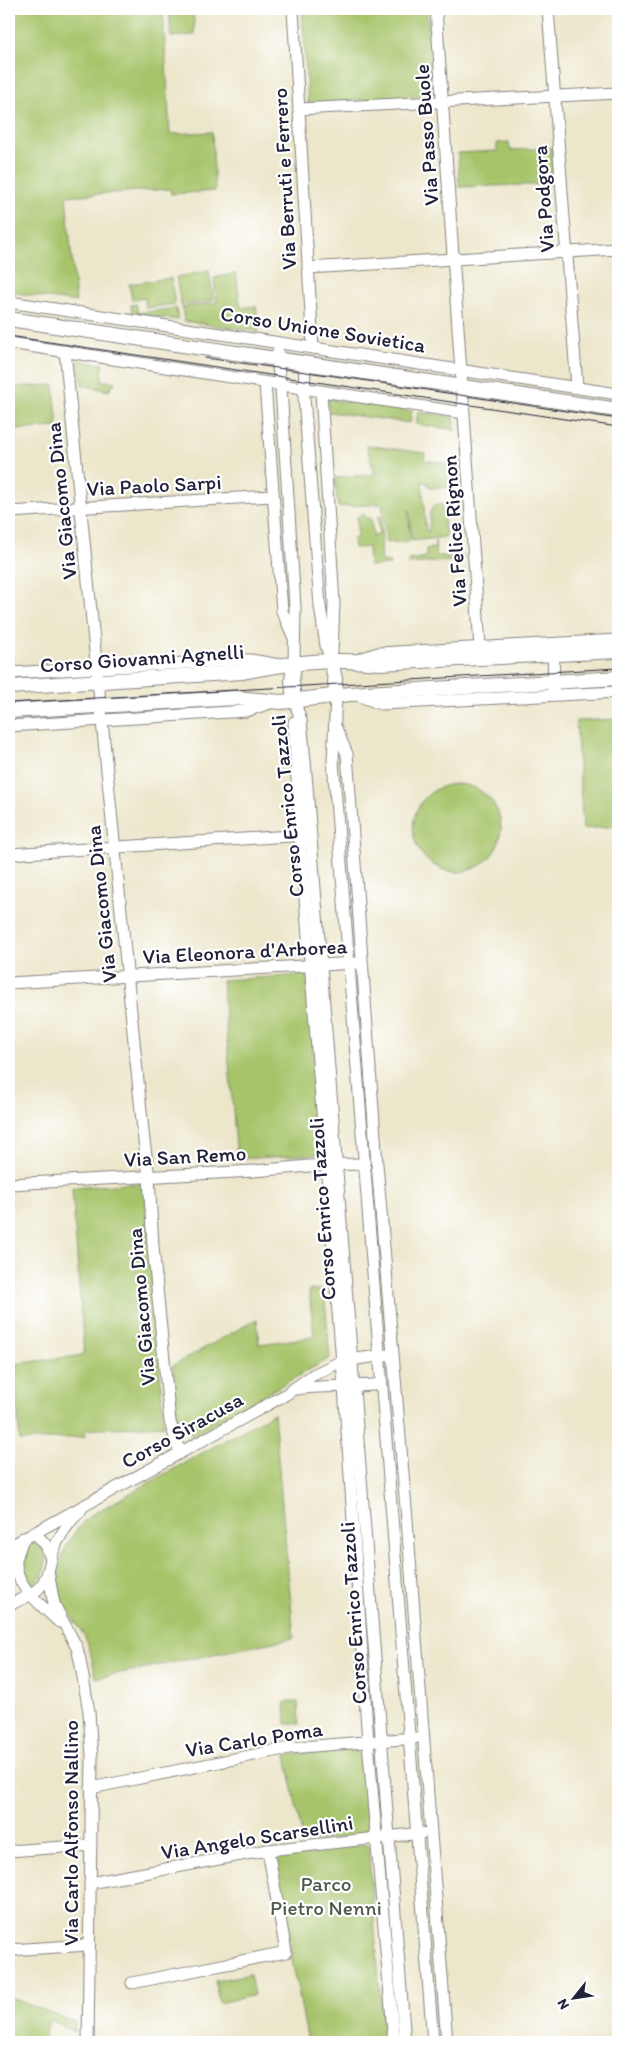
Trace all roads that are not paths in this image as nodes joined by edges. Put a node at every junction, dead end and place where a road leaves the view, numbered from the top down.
1 (293, 9) edge
2 (436, 9) edge
3 (548, 9) edge
4 (618, 93) edge
5 (555, 97) junction
6 (443, 103) junction
7 (299, 110) junction
8 (618, 249) edge
9 (566, 253) junction
10 (454, 260) junction
11 (308, 268) junction
12 (9, 302) edge
13 (21, 304) junction
14 (9, 319) edge
15 (37, 323) junction
16 (280, 342) junction
17 (9, 343) edge
18 (313, 348) junction
19 (65, 351) junction
20 (277, 360) junction
21 (305, 365) junction
22 (461, 371) junction
23 (265, 383) junction
24 (280, 385) junction
25 (577, 387) junction
26 (462, 388) junction
27 (304, 389) junction
28 (321, 392) junction
29 (618, 394) edge
30 (618, 410) edge
31 (464, 413) junction
32 (272, 496) junction
33 (81, 508) junction
34 (9, 512) edge
35 (294, 639) junction
36 (618, 640) edge
37 (480, 648) junction
38 (554, 649) junction
39 (618, 651) edge
40 (331, 660) junction
41 (355, 660) junction
42 (294, 663) junction
43 (277, 664) junction
44 (97, 668) junction
45 (9, 673) edge
46 (618, 678) edge
47 (553, 680) junction
48 (98, 682) junction
49 (9, 687) edge
50 (618, 692) edge
51 (352, 694) junction
52 (336, 695) junction
53 (553, 695) junction
54 (294, 700) junction
55 (276, 701) junction
56 (100, 706) junction
57 (9, 711) edge
58 (102, 720) junction
59 (9, 726) edge
60 (335, 726) junction
61 (305, 835) junction
62 (114, 848) junction
63 (9, 854) edge
64 (363, 963) junction
65 (349, 964) junction
66 (316, 966) junction
67 (127, 976) junction
68 (9, 983) edge
69 (364, 1164) junction
70 (332, 1166) junction
71 (149, 1177) junction
72 (9, 1184) edge
73 (392, 1355) junction
74 (378, 1356) junction
75 (347, 1360) junction
76 (380, 1384) junction
77 (350, 1387) junction
78 (294, 1389) junction
79 (180, 1453) junction
80 (88, 1503) junction
81 (34, 1532) junction
82 (23, 1538) junction
83 (9, 1547) edge
84 (50, 1565) junction
85 (32, 1594) junction
86 (9, 1605) edge
87 (65, 1628) junction
88 (424, 1737) junction
89 (409, 1738) junction
90 (382, 1741) junction
91 (368, 1742) junction
92 (91, 1788) junction
93 (431, 1832) junction
94 (416, 1834) junction
95 (389, 1837) junction
96 (377, 1838) junction
97 (91, 1845) junction
98 (268, 1850) junction
99 (9, 1851) edge
100 (90, 1884) junction
101 (90, 1945) junction
102 (9, 1950) edge
103 (132, 1983) dead end
104 (88, 2042) edge
105 (394, 2042) edge
106 (405, 2042) edge
107 (433, 2042) edge
108 (447, 2042) edge

1 - 7 street, Via Berruti e Ferrero
2 - 6 street, Via Passo Buole
3 - 5 street, Via Podgora
4 - 5 street
5 - 6 street
5 - 9 street, Via Podgora
6 - 7 street
6 - 10 street, Via Passo Buole
7 - 11 street, Via Berruti e Ferrero
8 - 9 street
9 - 10 street
9 - 25 street, Via Podgora
10 - 11 street
10 - 22 street, Via Passo Buole
11 - 18 street, Via Berruti e Ferrero
12 - 13 street, Corso Unione Sovietica
13 - 15 street
13 - 16 street, Corso Unione Sovietica
14 - 15 main road, Corso Unione Sovietica
15 - 20 main road, Corso Unione Sovietica
16 - 18 street, Corso Unione Sovietica
16 - 20 street
17 - 19 street
18 - 22 street, Corso Unione Sovietica
19 - 23 street
19 - 33 street, Via Giacomo Dina
20 - 21 main road, Corso Unione Sovietica
20 - 24 street
21 - 26 main road, Corso Unione Sovietica
21 - 27 street
22 - 25 street, Corso Unione Sovietica
22 - 26 street, Via Passo Buole
23 - 24 street
23 - 32 street
24 - 27 street
24 - 35 street
25 - 29 street, Corso Unione Sovietica
26 - 30 main road, Corso Unione Sovietica
26 - 31 street
27 - 28 street
27 - 40 street
28 - 31 street
28 - 40 street
31 - 37 street, Via Felice Rignon
32 - 33 street, Via Paolo Sarpi
32 - 35 street
33 - 34 street, Via Paolo Sarpi
33 - 44 street, Via Giacomo Dina
35 - 42 street
36 - 38 street
37 - 38 street
37 - 41 street
38 - 39 main road
38 - 41 main road
38 - 47 street
40 - 41 main road
40 - 42 main road, Corso Giovanni Agnelli
40 - 52 main road
42 - 43 main road, Corso Giovanni Agnelli
42 - 54 main road
43 - 44 street, Corso Giovanni Agnelli
43 - 48 main road, Corso Giovanni Agnelli
44 - 45 street, Corso Giovanni Agnelli
44 - 48 street, Via Giacomo Dina
46 - 47 main road, Corso Giovanni Agnelli
47 - 51 main road, Corso Giovanni Agnelli
47 - 53 street
48 - 49 main road, Corso Giovanni Agnelli
48 - 56 street, Via Giacomo Dina
50 - 53 street, Corso Giovanni Agnelli
51 - 52 main road, Corso Giovanni Agnelli
51 - 53 street, Corso Giovanni Agnelli
52 - 54 main road, Corso Giovanni Agnelli
52 - 60 street, Corso Enrico Tazzoli
54 - 55 main road, Corso Giovanni Agnelli
54 - 61 street, Corso Enrico Tazzoli
55 - 56 main road, Corso Giovanni Agnelli
55 - 58 street, Corso Giovanni Agnelli
56 - 57 main road, Corso Giovanni Agnelli
56 - 58 street, Via Giacomo Dina
58 - 59 street, Corso Giovanni Agnelli
58 - 62 street, Via Giacomo Dina
60 - 64 street, Corso Enrico Tazzoli
60 - 65 street, Corso Enrico Tazzoli
61 - 62 street
61 - 66 street, Corso Enrico Tazzoli
62 - 63 street
62 - 67 street, Via Giacomo Dina
64 - 65 street, Via Eleonora d'Arborea
64 - 73 street, Corso Enrico Tazzoli
65 - 66 street, Via Eleonora d'Arborea
65 - 69 street, Corso Enrico Tazzoli
66 - 67 street, Via Eleonora d'Arborea
66 - 70 street, Corso Enrico Tazzoli
67 - 68 street, Via Eleonora d'Arborea
67 - 71 street, Via Giacomo Dina
69 - 70 street, Via San Remo
69 - 74 street, Corso Enrico Tazzoli
70 - 71 street, Via San Remo
70 - 75 street, Corso Enrico Tazzoli
71 - 72 street, Via San Remo
71 - 79 street, Via Giacomo Dina
73 - 74 street, Corso Siracusa
73 - 88 street, Corso Enrico Tazzoli
74 - 75 street, Corso Siracusa
74 - 76 street, Corso Enrico Tazzoli
75 - 77 street, Corso Enrico Tazzoli
75 - 78 street, Corso Siracusa
76 - 77 street, Corso Siracusa
76 - 89 street, Corso Enrico Tazzoli
77 - 78 street, Corso Siracusa
77 - 90 street, Corso Enrico Tazzoli
77 - 91 street, Corso Enrico Tazzoli
78 - 79 street, Corso Siracusa
79 - 80 street, Corso Siracusa
80 - 81 street, Corso Siracusa
80 - 84 street, Corso Siracusa
81 - 82 street, Corso Siracusa
81 - 84 street, Via Carlo Alfonso Nallino
82 - 83 street, Corso Siracusa
82 - 85 street, Via Carlo Alfonso Nallino
84 - 85 street, Corso Siracusa
84 - 87 street, Via Carlo Alfonso Nallino
85 - 86 street, Corso Siracusa
85 - 87 street, Via Carlo Alfonso Nallino
87 - 92 street, Via Carlo Alfonso Nallino
88 - 89 street, Via Carlo Poma
88 - 93 street, Corso Enrico Tazzoli
89 - 90 street, Via Carlo Poma
89 - 94 street, Corso Enrico Tazzoli
90 - 91 street, Via Carlo Poma
90 - 95 street, Corso Enrico Tazzoli
91 - 92 street, Via Carlo Poma
91 - 96 street, Corso Enrico Tazzoli
92 - 97 street, Via Carlo Alfonso Nallino
93 - 94 street, Via Angelo Scarsellini
93 - 108 street, Corso Enrico Tazzoli
94 - 95 street, Via Angelo Scarsellini
94 - 107 street, Corso Enrico Tazzoli
95 - 96 street, Via Angelo Scarsellini
95 - 106 street, Corso Enrico Tazzoli
96 - 98 street, Via Angelo Scarsellini
96 - 105 street, Corso Enrico Tazzoli
97 - 99 street
97 - 100 street, Via Carlo Alfonso Nallino
98 - 100 street, Via Angelo Scarsellini
98 - 103 street
100 - 101 street, Via Carlo Alfonso Nallino
101 - 102 street
101 - 104 street, Via Carlo Alfonso Nallino

